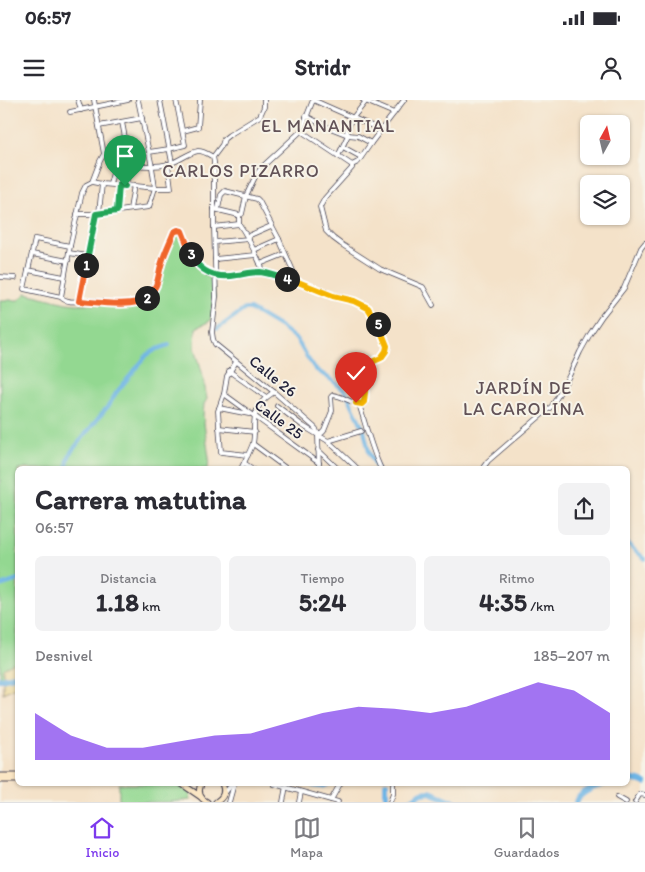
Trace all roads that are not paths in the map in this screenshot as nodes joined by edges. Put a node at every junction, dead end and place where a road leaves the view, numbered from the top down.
1 (78, 100) edge
2 (94, 100) edge
3 (128, 100) edge
4 (138, 100) edge
5 (160, 100) edge
6 (176, 100) edge
7 (200, 100) edge
8 (264, 100) edge
9 (313, 100) edge
10 (404, 100) edge
11 (365, 101) edge
12 (96, 107) junction
13 (81, 110) junction
14 (70, 112) dead end
15 (394, 113) junction
16 (306, 116) junction
17 (142, 118) junction
18 (352, 118) junction
19 (122, 122) junction
20 (99, 126) junction
21 (381, 130) junction
22 (183, 131) junction
23 (300, 131) junction
24 (348, 134) junction
25 (371, 142) junction
26 (342, 147) junction
27 (169, 149) junction
28 (149, 152) junction
29 (104, 154) junction
30 (338, 156) junction
31 (213, 157) junction
32 (362, 157) junction
33 (116, 162) junction
34 (130, 164) junction
35 (170, 164) junction
36 (352, 165) junction
37 (152, 167) junction
38 (92, 182) junction
39 (102, 184) junction
40 (110, 184) junction
41 (119, 185) junction
42 (126, 185) junction
43 (134, 185) junction
44 (155, 188) junction
45 (246, 196) junction
46 (130, 209) junction
47 (216, 209) junction
48 (117, 211) junction
49 (97, 213) junction
50 (77, 214) junction
51 (241, 214) junction
52 (239, 224) junction
53 (271, 226) junction
54 (214, 227) junction
55 (248, 237) junction
56 (279, 239) junction
57 (215, 242) junction
58 (645, 243) edge
59 (70, 246) junction
60 (255, 252) junction
61 (69, 253) junction
62 (32, 254) junction
63 (285, 254) junction
64 (88, 256) junction
65 (215, 259) junction
66 (68, 261) junction
67 (260, 264) junction
68 (28, 270) junction
69 (260, 272) junction
70 (216, 276) junction
71 (0, 277) edge
72 (64, 277) junction
73 (15, 278) dead end
74 (298, 282) junction
75 (61, 297) junction
76 (79, 301) junction
77 (433, 305) dead end
78 (236, 362) junction
79 (229, 371) junction
80 (274, 392) junction
81 (224, 394) junction
82 (266, 397) junction
83 (358, 404) junction
84 (277, 406) dead end
85 (219, 408) junction
86 (253, 415) junction
87 (219, 428) junction
88 (361, 431) dead end
89 (255, 432) junction
90 (317, 434) junction
91 (328, 441) junction
92 (253, 444) junction
93 (318, 450) junction
94 (248, 455) junction
95 (244, 463) junction
96 (319, 463) joint
97 (242, 466) edge
98 (248, 466) edge
99 (283, 466) edge
100 (335, 466) edge
101 (355, 466) edge
102 (379, 466) edge
103 (484, 466) edge
104 (0, 776) edge
105 (15, 776) edge
106 (0, 780) edge
107 (15, 780) edge
108 (185, 786) edge
109 (200, 786) edge
110 (223, 786) edge
111 (231, 786) edge
112 (233, 786) edge
113 (286, 786) joint
114 (339, 786) edge
115 (393, 786) edge
116 (301, 792) junction
117 (645, 795) edge
118 (617, 797) dead end
119 (221, 799) edge
120 (203, 800) edge
121 (331, 800) junction
122 (229, 802) edge
123 (283, 802) edge
124 (299, 802) edge
125 (338, 802) edge
126 (390, 802) edge
127 (626, 802) edge
128 (635, 802) edge

1 - 13 street
2 - 12 street
3 - 12 street
4 - 17 street
5 - 27 street
6 - 22 street
7 - 22 street
8 - 31 street
9 - 16 street
9 - 18 street
10 - 15 street
11 - 15 street
11 - 18 street
12 - 13 street
12 - 20 street
13 - 14 street
15 - 21 street
16 - 23 street
16 - 24 street
17 - 19 street
17 - 28 street
18 - 21 street
18 - 24 street
19 - 20 street
19 - 34 street
20 - 29 street
21 - 25 street
22 - 27 street
23 - 30 street
23 - 45 street
24 - 25 street
24 - 26 street
25 - 32 street
26 - 30 street
26 - 32 street
27 - 28 street
27 - 35 street
28 - 37 street
29 - 33 street
29 - 38 street
30 - 36 street
31 - 35 street
31 - 47 street
32 - 36 street
33 - 34 street
33 - 40 street
34 - 37 street
34 - 42 street
35 - 37 street
35 - 44 street
36 - 77 street
37 - 44 street
38 - 39 street
38 - 50 street
39 - 40 street
39 - 49 street
40 - 41 street
41 - 42 street
41 - 48 street
42 - 43 street
43 - 44 street
43 - 46 street
44 - 46 street
45 - 47 street
45 - 51 street
45 - 53 street
46 - 48 street
47 - 51 street
47 - 54 street
48 - 49 street
49 - 50 street
49 - 64 street
50 - 59 street
51 - 52 street
52 - 54 street
52 - 55 street
53 - 55 street
53 - 56 street
54 - 57 street
55 - 57 street
55 - 60 street
56 - 60 street
56 - 63 street
57 - 65 street
58 - 103 street
59 - 61 street
59 - 62 street
60 - 65 street
60 - 67 street
61 - 64 street
61 - 66 street
62 - 66 street
62 - 68 street
63 - 67 street
63 - 74 street
64 - 76 street
65 - 70 street
66 - 72 street
67 - 69 street
68 - 72 street
68 - 75 street
69 - 70 street
69 - 74 street
70 - 76 street
70 - 78 street, Calle 26
71 - 73 street
72 - 75 street
74 - 83 street
75 - 76 street
78 - 79 street
78 - 80 street, Calle 26
79 - 81 street
79 - 82 street
80 - 82 street
80 - 90 street, Calle 26
81 - 85 street
81 - 86 street, Calle 25
82 - 86 street
83 - 90 street
83 - 102 street
84 - 90 street
85 - 86 street
85 - 87 street
86 - 89 street
86 - 96 street, Calle 25
87 - 89 street
87 - 94 street
88 - 91 street
89 - 92 street
90 - 91 street
90 - 93 street
91 - 101 street
92 - 94 street
92 - 99 street
93 - 96 street
93 - 100 street, Calle 25
94 - 95 street
95 - 97 street
95 - 98 street
104 - 105 main road
106 - 107 main road
108 - 120 main road
109 - 120 main road
110 - 119 main road
111 - 119 street
112 - 122 street
113 - 116 street
113 - 123 street
114 - 121 street
115 - 126 street
116 - 121 street
116 - 124 street
117 - 128 street
118 - 127 street
121 - 125 street

